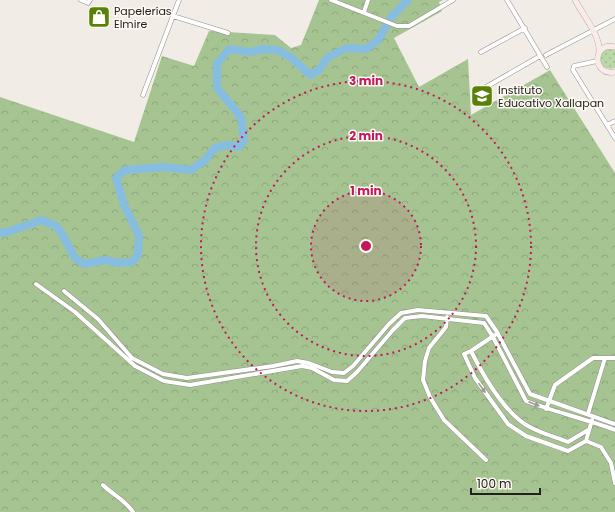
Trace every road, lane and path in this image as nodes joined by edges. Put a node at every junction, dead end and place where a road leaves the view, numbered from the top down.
1 (81, 0) edge
2 (180, 0) edge
3 (331, 0) edge
4 (368, 0) edge
5 (453, 0) edge
6 (507, 0) edge
7 (575, 0) edge
8 (89, 2) edge
9 (364, 12) junction
10 (173, 16) junction
11 (615, 19) edge
12 (524, 28) junction
13 (592, 30) junction
14 (228, 32) dead end
15 (597, 38) junction
16 (608, 46) junction
17 (615, 47) edge
18 (481, 52) dead end
19 (598, 53) junction
20 (546, 55) dead end
21 (540, 56) junction
22 (598, 61) junction
23 (547, 67) dead end
24 (615, 72) edge
25 (486, 87) dead end
26 (143, 95) dead end
27 (615, 121) edge
28 (608, 125) junction
29 (615, 138) edge
30 (36, 284) dead end
31 (64, 291) dead end
32 (447, 312) junction
33 (447, 319) junction
34 (498, 332) junction
35 (493, 337) junction
36 (471, 351) junction
37 (605, 358) junction
38 (615, 358) edge
39 (548, 401) junction
40 (546, 409) junction
41 (588, 414) junction
42 (593, 416) junction
43 (592, 421) junction
44 (615, 424) edge
45 (588, 430) junction
46 (615, 430) edge
47 (586, 441) junction
48 (486, 460) dead end
49 (615, 483) edge
50 (103, 485) dead end
51 (133, 512) edge

1 - 8 street
2 - 10 street
3 - 9 street
4 - 9 street
5 - 9 street
6 - 12 street
7 - 13 main road
10 - 14 street
10 - 26 street
11 - 13 street
12 - 18 street
12 - 21 street
13 - 15 main road
13 - 20 street
15 - 16 main road
15 - 19 main road
16 - 17 main road
16 - 19 main road
19 - 22 main road
21 - 23 street
21 - 25 street
22 - 24 main road
22 - 28 street
27 - 28 street
28 - 29 street
30 - 33 street
31 - 32 street
32 - 33 street
32 - 34 street
33 - 35 street
33 - 48 street
34 - 35 street
34 - 39 street
35 - 36 street
35 -> 40 street
36 - 45 street
36 -> 47 street
37 - 38 street
37 - 39 street
37 - 41 street
39 - 40 street
39 - 41 street
40 - 43 street
41 - 42 street
42 - 43 street
42 - 44 street
43 - 45 street
43 - 46 street
45 - 47 street
47 - 49 street
50 - 51 street

